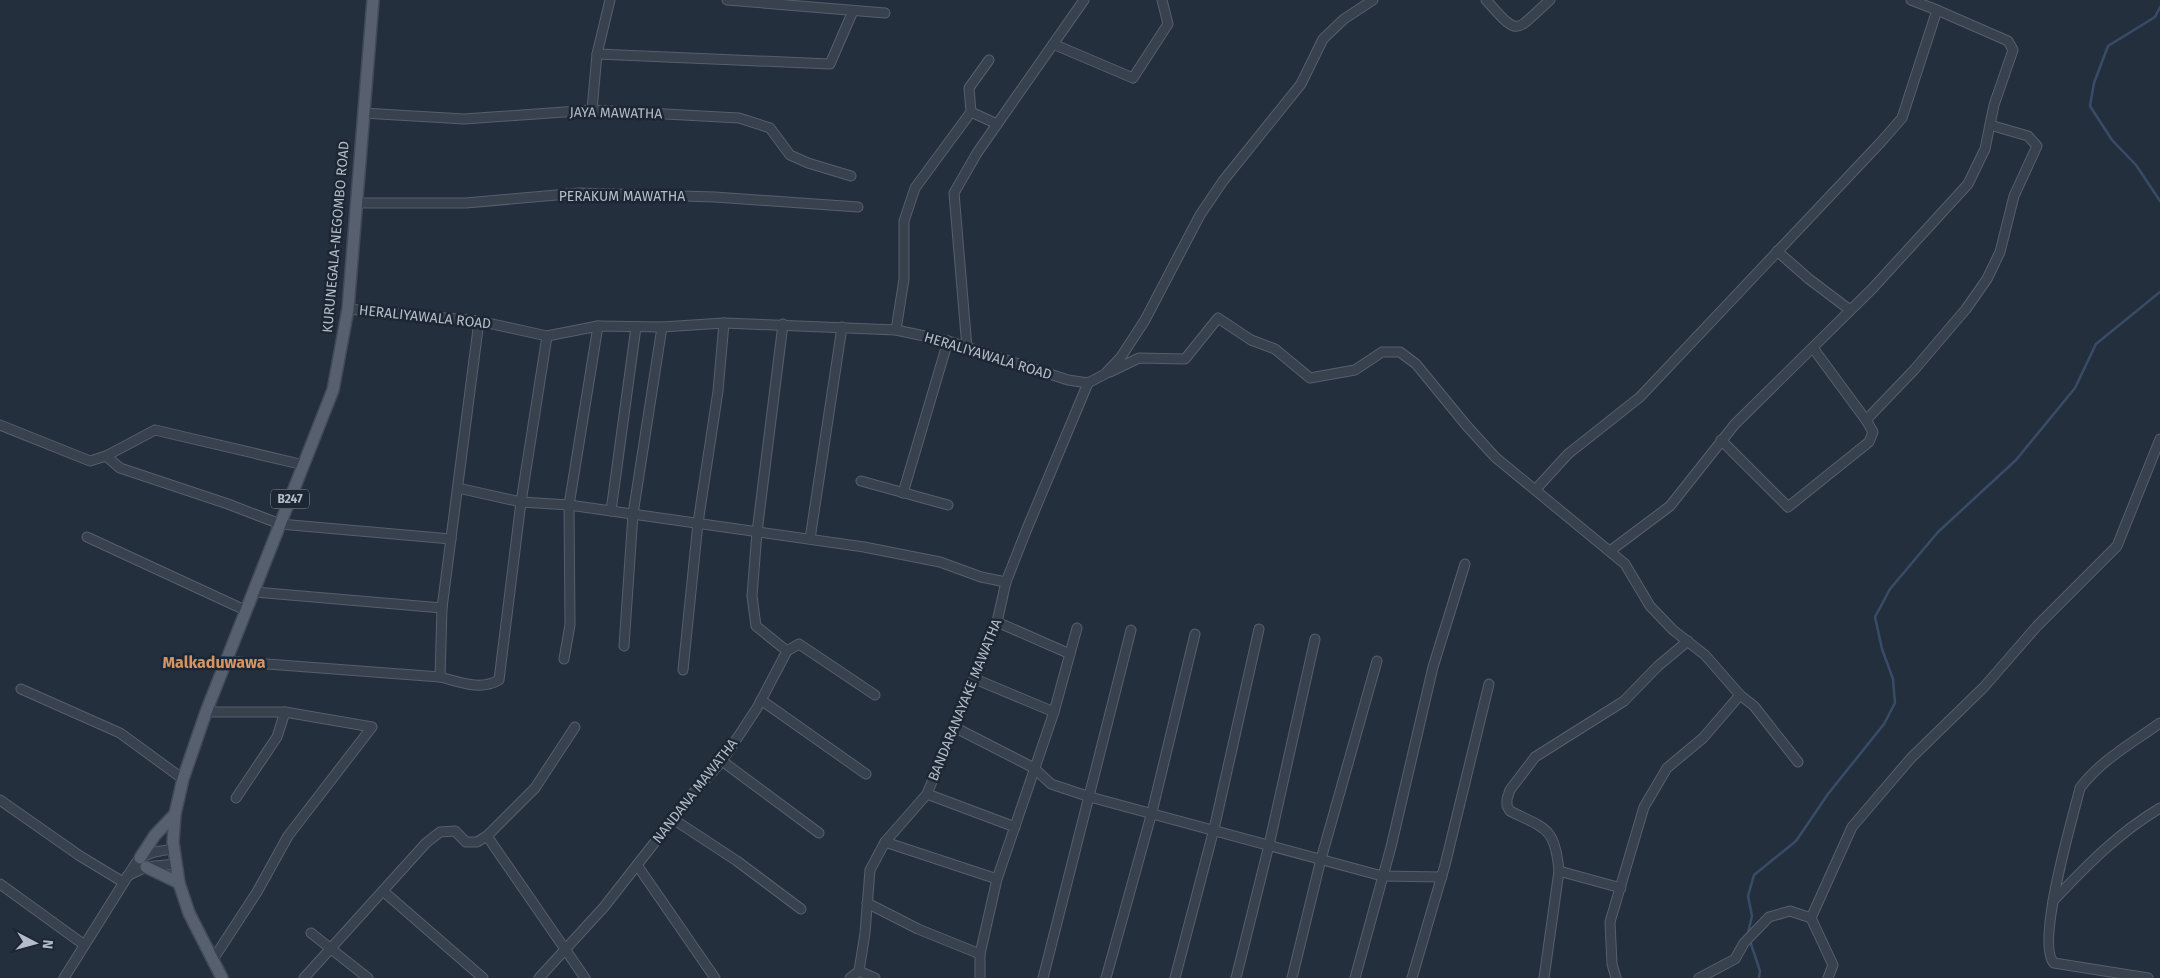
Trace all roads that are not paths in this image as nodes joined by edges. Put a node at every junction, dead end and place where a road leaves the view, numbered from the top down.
1 (374, 0) edge
2 (610, 0) edge
3 (727, 0) edge
4 (1084, 0) edge
5 (1162, 0) edge
6 (1373, 0) edge
7 (1486, 0) edge
8 (1550, 0) edge
9 (1911, 0) edge
10 (1937, 10) junction
11 (853, 11) junction
12 (885, 13) dead end
13 (1053, 44) junction
14 (597, 54) junction
15 (988, 60) dead end
16 (592, 110) junction
17 (971, 112) junction
18 (362, 113) junction
19 (997, 124) junction
20 (1990, 125) junction
21 (851, 176) dead end
22 (356, 203) junction
23 (858, 206) dead end
24 (1777, 251) junction
25 (348, 309) junction
26 (1850, 310) junction
27 (479, 321) junction
28 (724, 323) junction
29 (783, 324) junction
30 (598, 326) junction
31 (636, 327) junction
32 (662, 327) junction
33 (842, 327) junction
34 (896, 330) junction
35 (547, 336) junction
36 (948, 341) junction
37 (967, 348) junction
38 (1813, 348) junction
39 (1105, 374) junction
40 (1088, 383) junction
41 (1866, 420) junction
42 (0, 425) edge
43 (2160, 439) edge
44 (1721, 440) junction
45 (106, 456) junction
46 (304, 464) junction
47 (861, 481) dead end
48 (458, 488) junction
49 (1536, 489) junction
50 (903, 492) junction
51 (521, 502) junction
52 (569, 505) junction
53 (948, 505) dead end
54 (611, 511) junction
55 (633, 514) junction
56 (698, 523) junction
57 (280, 524) junction
58 (757, 532) junction
59 (87, 537) dead end
60 (451, 538) junction
61 (810, 539) junction
62 (1610, 551) junction
63 (1465, 564) dead end
64 (1006, 582) junction
65 (255, 592) junction
66 (442, 608) junction
67 (247, 611) junction
68 (997, 622) junction
69 (1077, 628) dead end
70 (1260, 629) dead end
71 (1131, 630) dead end
72 (1195, 634) dead end
73 (1315, 639) dead end
74 (1688, 641) junction
75 (624, 646) dead end
76 (787, 651) junction
77 (1070, 654) junction
78 (564, 659) dead end
79 (226, 661) junction
80 (1377, 662) dead end
81 (683, 670) dead end
82 (440, 677) junction
83 (975, 680) junction
84 (1489, 684) dead end
85 (22, 689) dead end
86 (1740, 694) junction
87 (875, 695) dead end
88 (761, 700) junction
89 (206, 712) junction
90 (285, 712) junction
91 (1054, 712) junction
92 (2160, 723) edge
93 (575, 727) dead end
94 (954, 727) junction
95 (722, 761) junction
96 (1798, 762) dead end
97 (1034, 768) junction
98 (866, 774) dead end
99 (184, 779) junction
100 (928, 794) junction
101 (1090, 796) junction
102 (236, 798) dead end
103 (0, 800) edge
104 (2160, 808) edge
105 (1152, 812) junction
106 (175, 814) junction
107 (673, 819) junction
108 (1015, 827) junction
109 (1214, 829) junction
110 (819, 833) dead end
111 (487, 836) junction
112 (885, 842) junction
113 (1269, 844) junction
114 (174, 849) junction
115 (1321, 859) junction
116 (143, 863) junction
117 (175, 864) junction
118 (637, 865) junction
119 (1559, 870) junction
120 (1382, 876) junction
121 (1442, 877) junction
122 (125, 879) junction
123 (997, 879) junction
124 (179, 883) junction
125 (0, 884) edge
126 (1622, 888) junction
127 (383, 891) junction
128 (2052, 902) junction
129 (867, 903) junction
130 (801, 909) dead end
131 (1811, 918) junction
132 (312, 933) dead end
133 (83, 944) junction
134 (332, 948) junction
135 (567, 950) junction
136 (980, 954) junction
137 (212, 961) junction
138 (859, 971) junction
139 (2133, 977) edge
140 (64, 978) edge
141 (222, 978) edge
142 (304, 978) edge
143 (368, 978) edge
144 (483, 978) edge
145 (539, 978) edge
146 (585, 978) edge
147 (715, 978) edge
148 (850, 978) edge
149 (875, 978) edge
150 (980, 978) edge
151 (1043, 978) edge
152 (1106, 978) edge
153 (1175, 978) edge
154 (1236, 978) edge
155 (1292, 978) edge
156 (1355, 978) edge
157 (1412, 978) edge
158 (1544, 978) edge
159 (1616, 978) edge
160 (1699, 978) edge
161 (1828, 978) edge
162 (2148, 978) edge

1 - 18 main road, KURUNEGALA-NEGOMBO ROAD / B247
2 - 14 street
3 - 11 street
4 - 13 street
5 - 13 street
6 - 39 street
7 - 8 street
9 - 10 street
10 - 20 street
10 - 24 street
11 - 12 street
11 - 14 street
13 - 19 street
14 - 16 street
15 - 17 street
16 - 18 street, JAYA MAWATHA
16 - 21 street, JAYA MAWATHA
17 - 19 street
17 - 34 street
18 - 22 main road, KURUNEGALA-NEGOMBO ROAD / B247
19 - 37 street
20 - 26 street
20 - 41 street
22 - 23 street, PERAKUM MAWATHA
22 - 25 main road, KURUNEGALA-NEGOMBO ROAD / B247
24 - 26 street
24 - 49 street
25 - 27 street, HERALIYAWALA ROAD
25 - 46 main road, KURUNEGALA-NEGOMBO ROAD / B247
26 - 38 street
27 - 35 street, HERALIYAWALA ROAD
27 - 48 street
28 - 29 street, HERALIYAWALA ROAD
28 - 32 street, HERALIYAWALA ROAD
28 - 56 street
29 - 33 street, HERALIYAWALA ROAD
29 - 58 street
30 - 31 street, HERALIYAWALA ROAD
30 - 35 street, HERALIYAWALA ROAD
30 - 52 street
31 - 32 street, HERALIYAWALA ROAD
31 - 54 street
32 - 55 street
33 - 34 street, HERALIYAWALA ROAD
33 - 61 street
34 - 36 street, HERALIYAWALA ROAD
35 - 51 street
36 - 37 street, HERALIYAWALA ROAD
36 - 50 street
37 - 40 street, HERALIYAWALA ROAD
38 - 41 street
38 - 44 street
39 - 40 street
39 - 49 street
40 - 64 street, BANDARANAYAKE MAWATHA
41 - 44 street
42 - 45 street
43 - 131 street
44 - 62 street
45 - 46 street
45 - 57 street
46 - 57 main road, KURUNEGALA-NEGOMBO ROAD / B247
47 - 50 street
48 - 51 street
48 - 60 street
49 - 62 street
50 - 53 street
51 - 52 street
51 - 82 street
52 - 54 street
52 - 78 street
54 - 55 street
55 - 56 street
55 - 75 street
56 - 58 street
56 - 81 street
57 - 60 street
57 - 65 main road, KURUNEGALA-NEGOMBO ROAD / B247
58 - 61 street
58 - 76 street
59 - 67 street
60 - 66 street
61 - 64 street
62 - 74 street
63 - 120 street
64 - 68 street, BANDARANAYAKE MAWATHA
65 - 66 street
65 - 67 main road, KURUNEGALA-NEGOMBO ROAD / B247
66 - 82 street
67 - 79 main road, KURUNEGALA-NEGOMBO ROAD / B247
68 - 77 street
68 - 83 street, BANDARANAYAKE MAWATHA
69 - 77 street
70 - 109 street
71 - 101 street
72 - 105 street
73 - 113 street
74 - 86 street
74 - 119 street
76 - 87 street
76 - 88 street, NANDANA MAWATHA
77 - 91 street
79 - 82 street
79 - 89 main road, KURUNEGALA-NEGOMBO ROAD / B247
80 - 115 street
83 - 91 street
83 - 94 street, BANDARANAYAKE MAWATHA
84 - 121 street
85 - 99 street
86 - 96 street
86 - 126 street
88 - 95 street, NANDANA MAWATHA
88 - 98 street
89 - 90 street
89 - 99 main road, KURUNEGALA-NEGOMBO ROAD / B247
90 - 102 street
90 - 137 street
91 - 97 street
92 - 128 street
93 - 111 street
94 - 97 street
94 - 100 street, BANDARANAYAKE MAWATHA
95 - 107 street, NANDANA MAWATHA
95 - 110 street
97 - 101 street
97 - 108 street
99 - 106 main road, KURUNEGALA-NEGOMBO ROAD / B247
100 - 108 street
100 - 112 street, BANDARANAYAKE MAWATHA
101 - 105 street
101 - 151 street
103 - 122 street
104 - 128 street
105 - 109 street
105 - 152 street
106 - 114 main road, KURUNEGALA-NEGOMBO ROAD / B247
106 - 116 main road
107 - 118 street, NANDANA MAWATHA
107 - 130 street
108 - 123 street
109 - 113 street
109 - 153 street
111 - 127 street
111 - 135 street
112 - 123 street
112 - 129 street, BANDARANAYAKE MAWATHA
113 - 115 street
113 - 154 street
114 - 116 street
114 - 117 main road, KURUNEGALA-NEGOMBO ROAD / B247
115 - 120 street
115 - 155 street
116 - 117 street
116 - 122 street
116 - 124 main road
117 - 124 main road, KURUNEGALA-NEGOMBO ROAD / B247
118 - 135 street, NANDANA MAWATHA
118 - 147 street
119 - 126 street
119 - 158 street
120 - 121 street
120 - 156 street
121 - 157 street
122 - 133 street
123 - 136 street
124 - 137 main road, KURUNEGALA-NEGOMBO ROAD / B247
125 - 133 street
126 - 159 street
127 - 134 street
127 - 144 street
128 - 139 street
129 - 136 street
129 - 138 street, BANDARANAYAKE MAWATHA
131 - 160 street
131 - 161 street
132 - 134 street
133 - 140 street
134 - 142 street
134 - 143 street
135 - 145 street, NANDANA MAWATHA
135 - 146 street
136 - 150 street
137 - 141 main road, KURUNEGALA-NEGOMBO ROAD / B247
138 - 148 street
138 - 149 street
139 - 162 street

